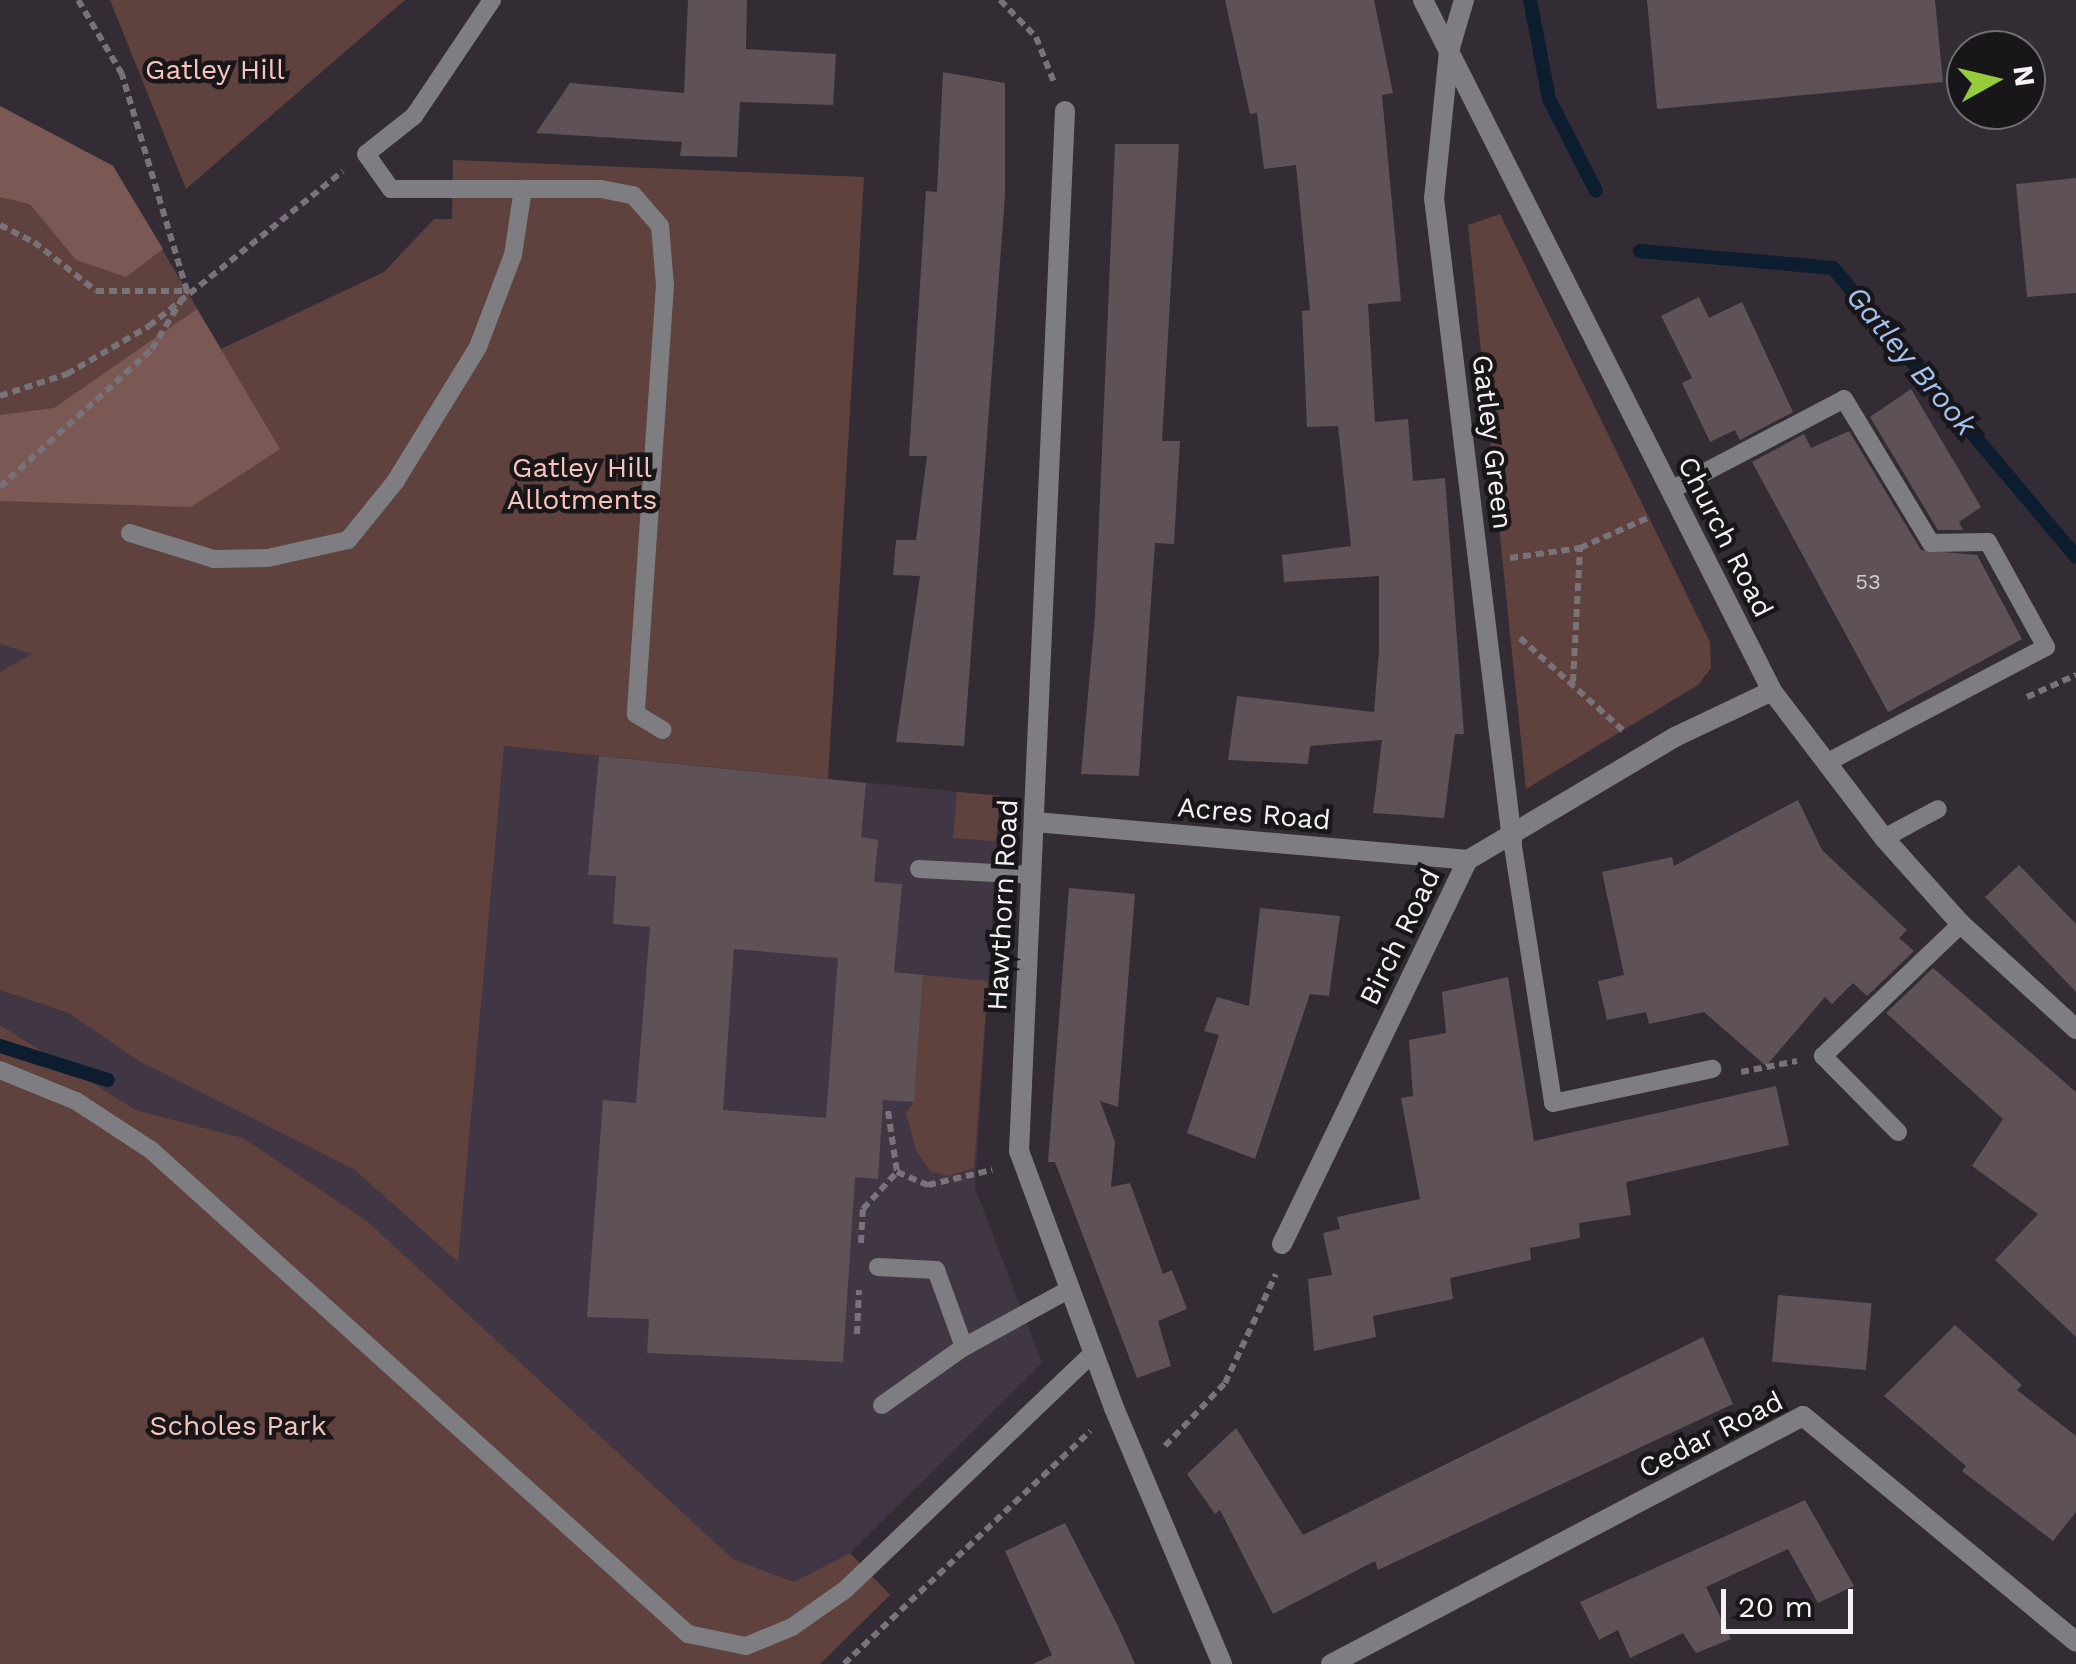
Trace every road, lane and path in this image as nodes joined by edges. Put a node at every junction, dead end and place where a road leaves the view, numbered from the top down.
1 (78, 0) edge
2 (492, 0) edge
3 (1000, 0) edge
4 (1423, 0) edge
5 (1464, 0) edge
6 (1449, 51) junction
7 (1065, 111) joint
8 (366, 154) junction
9 (523, 189) junction
10 (0, 225) edge
11 (187, 291) junction
12 (0, 396) edge
13 (0, 487) edge
14 (1675, 497) junction
15 (130, 533) dead end
16 (1580, 548) junction
17 (1479, 562) junction
18 (1484, 608) junction
19 (1573, 682) junction
20 (1772, 691) junction
21 (663, 730) dead end
22 (1648, 754) junction
23 (1826, 763) junction
24 (1938, 809) dead end
25 (1035, 822) junction
26 (1884, 838) junction
27 (1512, 840) junction
28 (1468, 860) junction
29 (920, 869) dead end
30 (1032, 875) junction
31 (1961, 924) junction
32 (2076, 1030) edge
33 (1823, 1056) junction
34 (1712, 1069) joint
35 (0, 1070) edge
36 (888, 1111) dead end
37 (1898, 1132) dead end
38 (1022, 1159) junction
39 (1282, 1244) joint
40 (878, 1267) dead end
41 (1070, 1289) junction
42 (964, 1347) junction
43 (1094, 1352) junction
44 (882, 1405) dead end
45 (1114, 1408) junction
46 (1141, 1471) junction
47 (2076, 1642) edge
48 (844, 1664) edge
49 (1222, 1664) edge
50 (1331, 1664) edge

1 - 11 path
2 - 8 lane
3 - 7 path
4 - 6 street, Church Road
5 - 6 street, Gatley Green
6 - 14 street, Church Road
6 - 17 street, Gatley Green
7 - 25 street, Hawthorn Road
8 - 9 lane
8 - 11 path
9 - 15 lane
9 - 21 lane
10 - 11 path
11 - 12 path
11 - 13 path
14 - 16 path
14 - 20 street, Church Road
14 - 23 lane
16 - 17 path
16 - 19 path
17 - 18 street, Gatley Green
18 - 19 path
18 - 27 street, Gatley Green
19 - 22 path
20 - 22 street, Birch Road
20 - 23 street, Church Road
22 - 27 street, Birch Road
23 - 26 street, Church Road
24 - 26 lane
25 - 28 street, Acres Road
25 - 30 street, Hawthorn Road
26 - 31 street, Church Road
27 - 28 street, Birch Road
27 - 34 lane
28 - 39 street, Birch Road
29 - 30 lane
30 - 38 street, Hawthorn Road
31 - 32 street, Church Road
31 - 33 lane
33 - 34 path
33 - 37 lane
35 - 43 lane
36 - 38 path
38 - 41 street, Hawthorn Road
39 - 46 path
40 - 42 lane
41 - 42 lane
41 - 43 street, Hawthorn Road
42 - 44 lane
43 - 45 street, Hawthorn Road
45 - 46 street, Hawthorn Road
45 - 48 path
46 - 49 street, Hawthorn Road
47 - 50 street, Cedar Road

